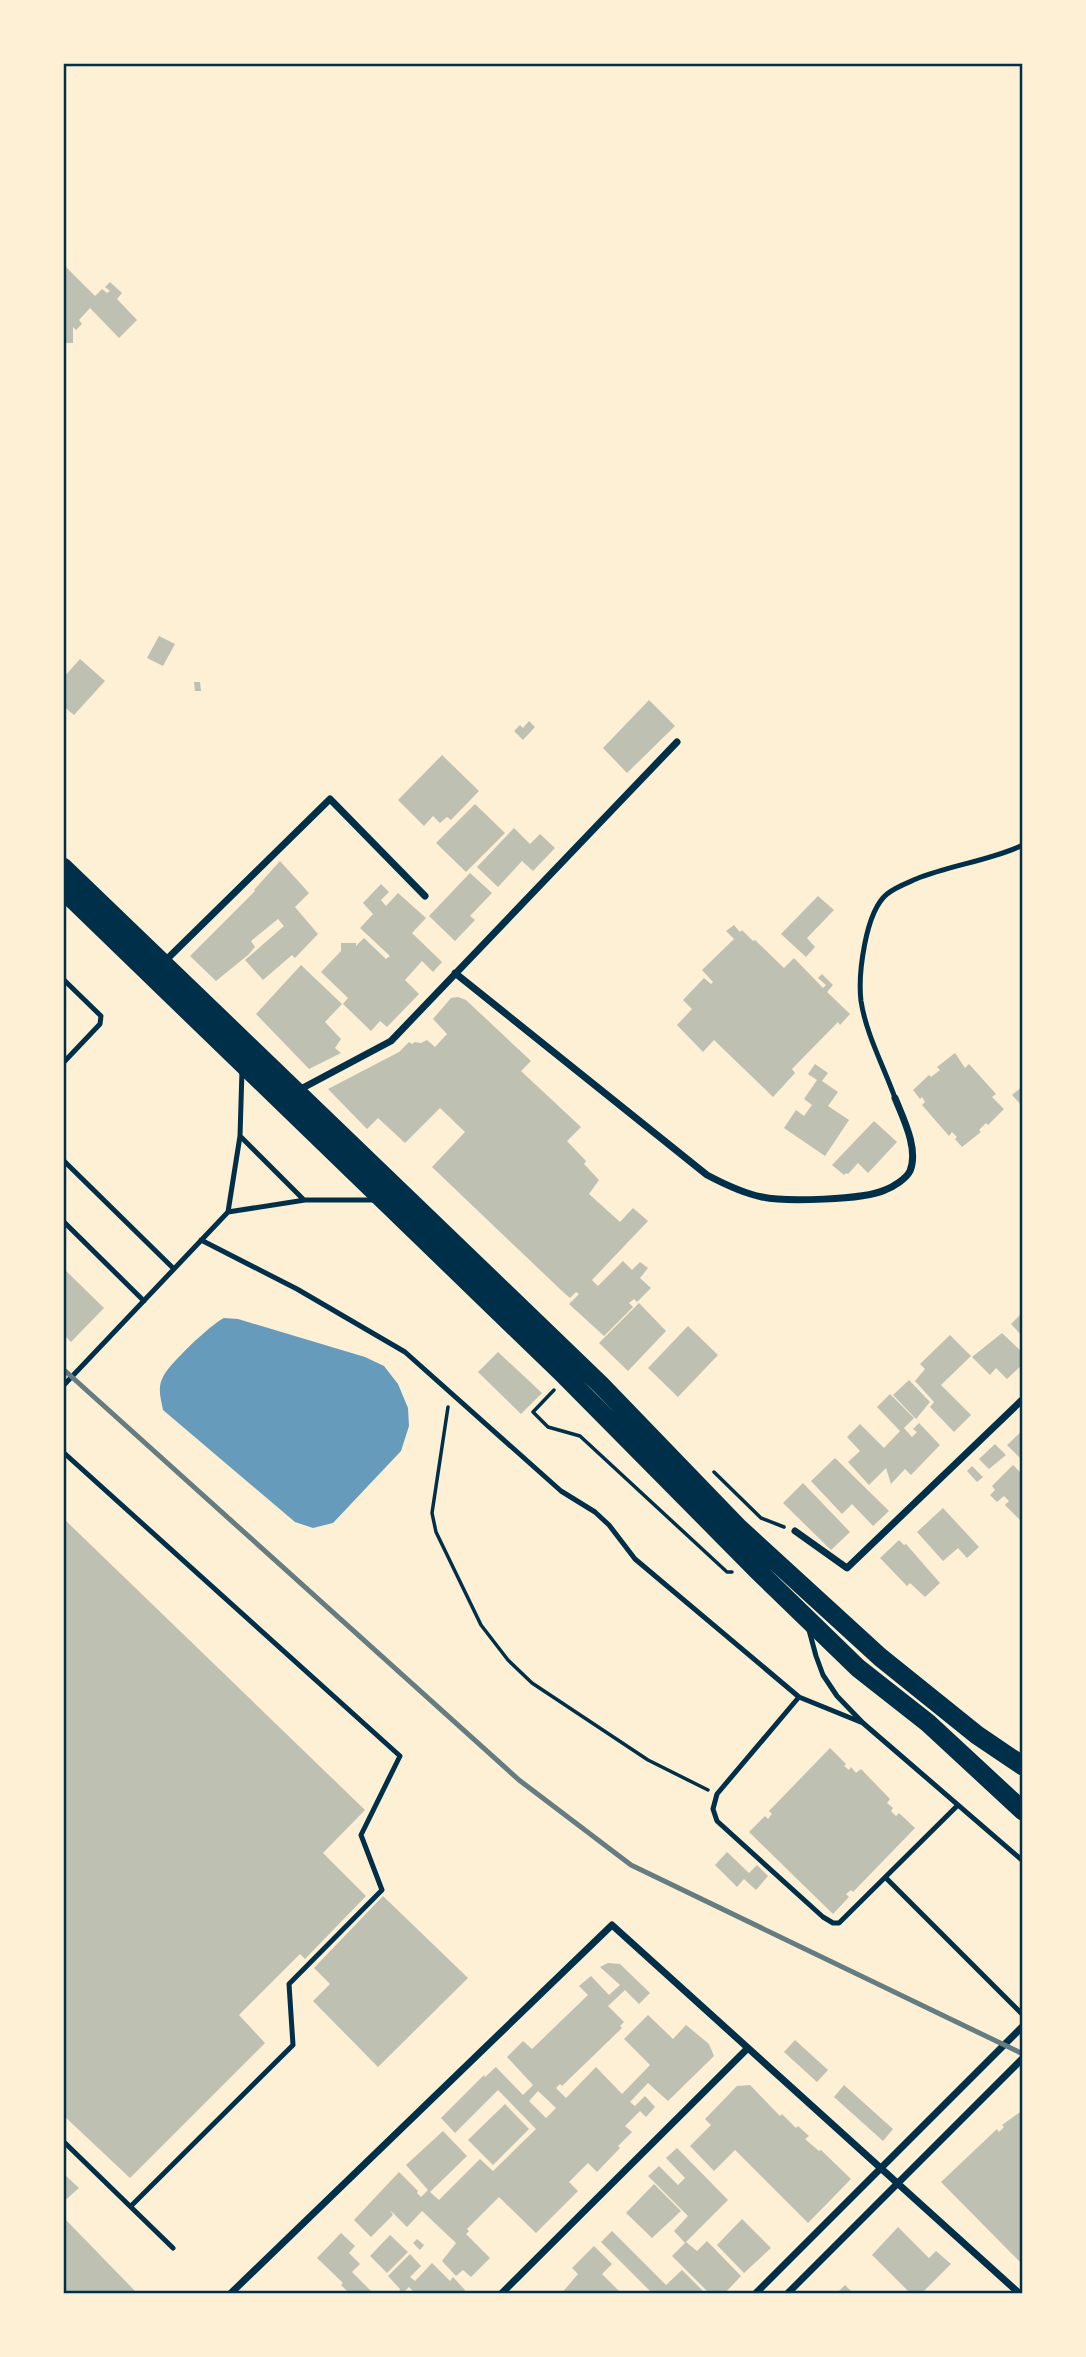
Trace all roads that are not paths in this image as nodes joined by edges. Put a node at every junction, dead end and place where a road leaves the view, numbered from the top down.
1 (677, 742) dead end
2 (1023, 845) edge
3 (63, 867) edge
4 (63, 890) edge
5 (425, 896) dead end
6 (163, 964) junction
7 (455, 973) junction
8 (63, 979) edge
9 (63, 1063) edge
10 (242, 1063) junction
11 (296, 1091) junction
12 (895, 1098) joint
13 (240, 1136) junction
14 (63, 1160) edge
15 (305, 1200) junction
16 (383, 1200) junction
17 (228, 1212) junction
18 (63, 1222) edge
19 (201, 1240) junction
20 (174, 1269) junction
21 (144, 1301) junction
22 (63, 1386) edge
23 (1023, 1399) edge
24 (63, 1452) edge
25 (795, 1531) road end
26 (806, 1617) junction
27 (799, 1697) junction
28 (863, 1723) junction
29 (1023, 1766) edge
30 (958, 1805) junction
31 (1023, 1811) edge
32 (1023, 1861) edge
33 (886, 1878) junction
34 (1023, 2015) edge
35 (1023, 2026) edge
36 (748, 2048) junction
37 (1023, 2057) edge
38 (63, 2141) edge
39 (881, 2168) junction
40 (898, 2183) junction
41 (131, 2206) junction
42 (173, 2248) dead end
43 (230, 2294) edge
44 (500, 2294) edge
45 (755, 2294) edge
46 (787, 2294) edge
47 (1020, 2294) edge

1 - 7 street
2 - 12 lane
3 - 6 highway
4 - 10 highway
5 - 6 street
6 - 11 highway
7 - 11 street
7 - 12 street
8 - 9 lane
10 - 13 lane
10 - 16 highway
11 - 29 highway
13 - 15 lane
13 - 17 lane
14 - 20 lane
15 - 16 lane
15 - 17 lane
16 - 26 highway
17 - 19 lane
18 - 21 lane
19 - 20 lane
19 - 27 lane
20 - 21 lane
21 - 22 lane
23 - 25 street
24 - 41 lane
26 - 28 lane
26 - 31 highway
27 - 28 lane
27 - 33 lane
28 - 30 lane
30 - 32 lane
30 - 33 lane
33 - 34 lane
35 - 39 street
36 - 39 street
36 - 43 street
36 - 44 street
37 - 40 street
38 - 41 lane
39 - 40 street
39 - 45 street
40 - 46 street
40 - 47 street
41 - 42 lane

